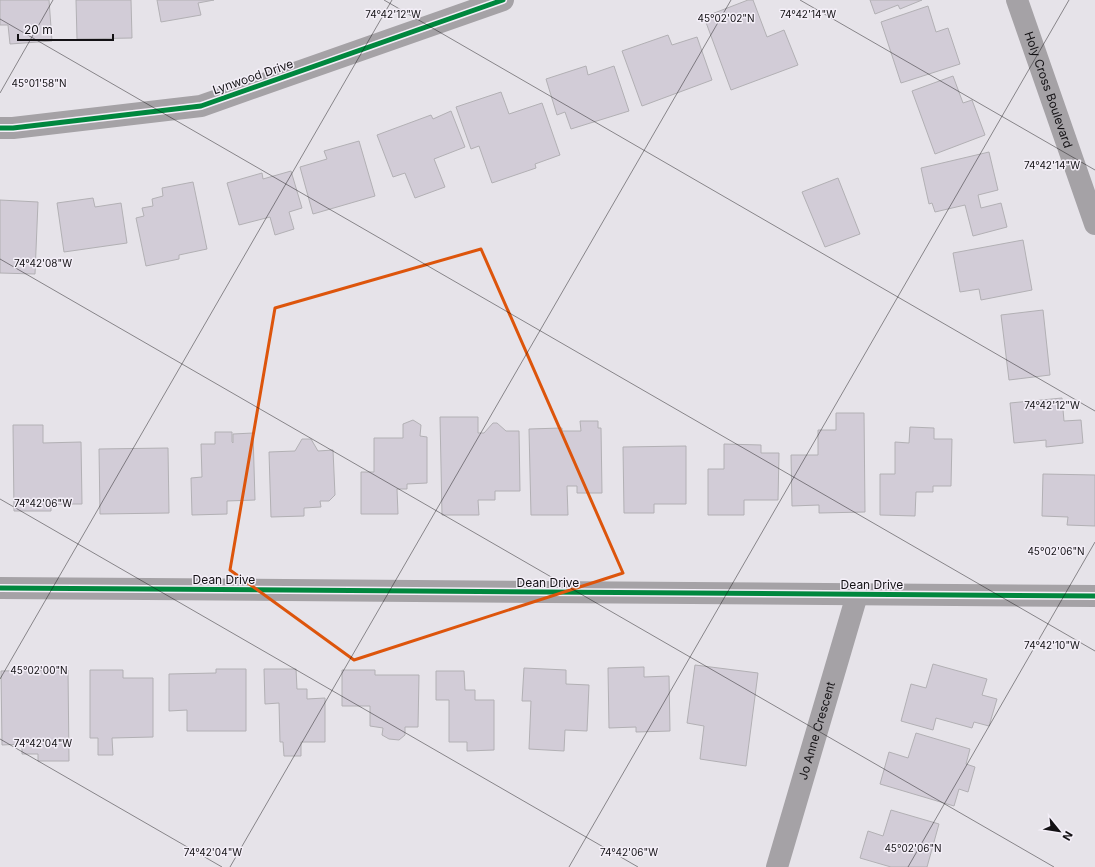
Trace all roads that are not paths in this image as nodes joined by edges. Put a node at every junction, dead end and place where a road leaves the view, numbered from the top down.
1 (503, 0) edge
2 (1017, 0) edge
3 (0, 128) edge
4 (1095, 224) edge
5 (0, 588) edge
6 (857, 595) junction
7 (1095, 596) edge
8 (777, 867) edge

1 - 3 street, Lynwood Drive
2 - 4 street, Holy Cross Boulevard
5 - 6 street, Dean Drive
6 - 7 street, Dean Drive
6 - 8 street, Jo Anne Crescent

